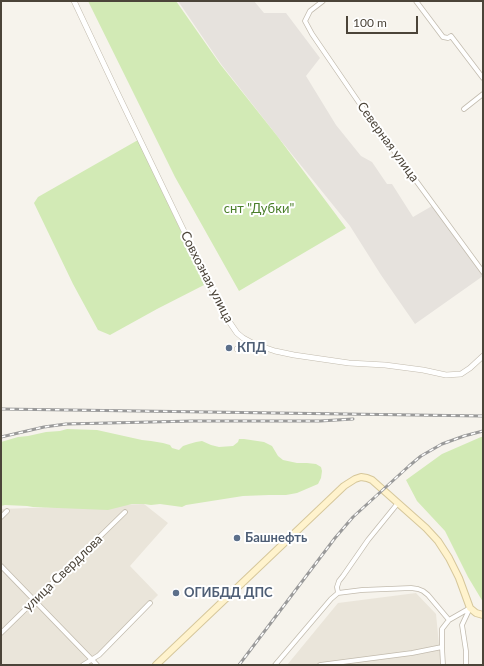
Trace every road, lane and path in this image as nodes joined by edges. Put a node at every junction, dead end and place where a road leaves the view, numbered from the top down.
1 (74, 1) edge
2 (323, 1) edge
3 (416, 1) edge
4 (483, 78) edge
5 (483, 94) edge
6 (464, 109) dead end
7 (483, 272) edge
8 (254, 344) junction
9 (237, 349) dead end
10 (483, 356) edge
11 (398, 504) junction
12 (7, 511) dead end
13 (125, 512) dead end
14 (1, 517) edge
15 (1, 566) edge
16 (338, 593) junction
17 (35, 601) junction
18 (150, 603) dead end
19 (470, 608) junction
20 (483, 615) edge
21 (449, 620) junction
22 (1, 633) edge
23 (442, 647) junction
24 (92, 660) junction
25 (83, 665) edge
26 (97, 665) edge
27 (156, 665) edge
28 (276, 665) edge
29 (320, 665) edge
30 (443, 665) edge
31 (466, 665) edge

1 - 8 street, Совхозная улица
2 - 7 street, Северная улица
3 - 4 street
5 - 6 street
8 - 9 street
8 - 10 street, Совхозная улица
11 - 16 street
11 - 19 main road
11 - 27 main road
12 - 14 street
13 - 17 street, улица Свердлова
15 - 17 street
16 - 21 street
16 - 28 street
17 - 22 street, улица Свердлова
17 - 24 street
18 - 24 street
19 - 20 main road
19 - 21 street
19 - 31 street
21 - 23 street
23 - 29 street
23 - 30 street
24 - 25 street
24 - 26 street

